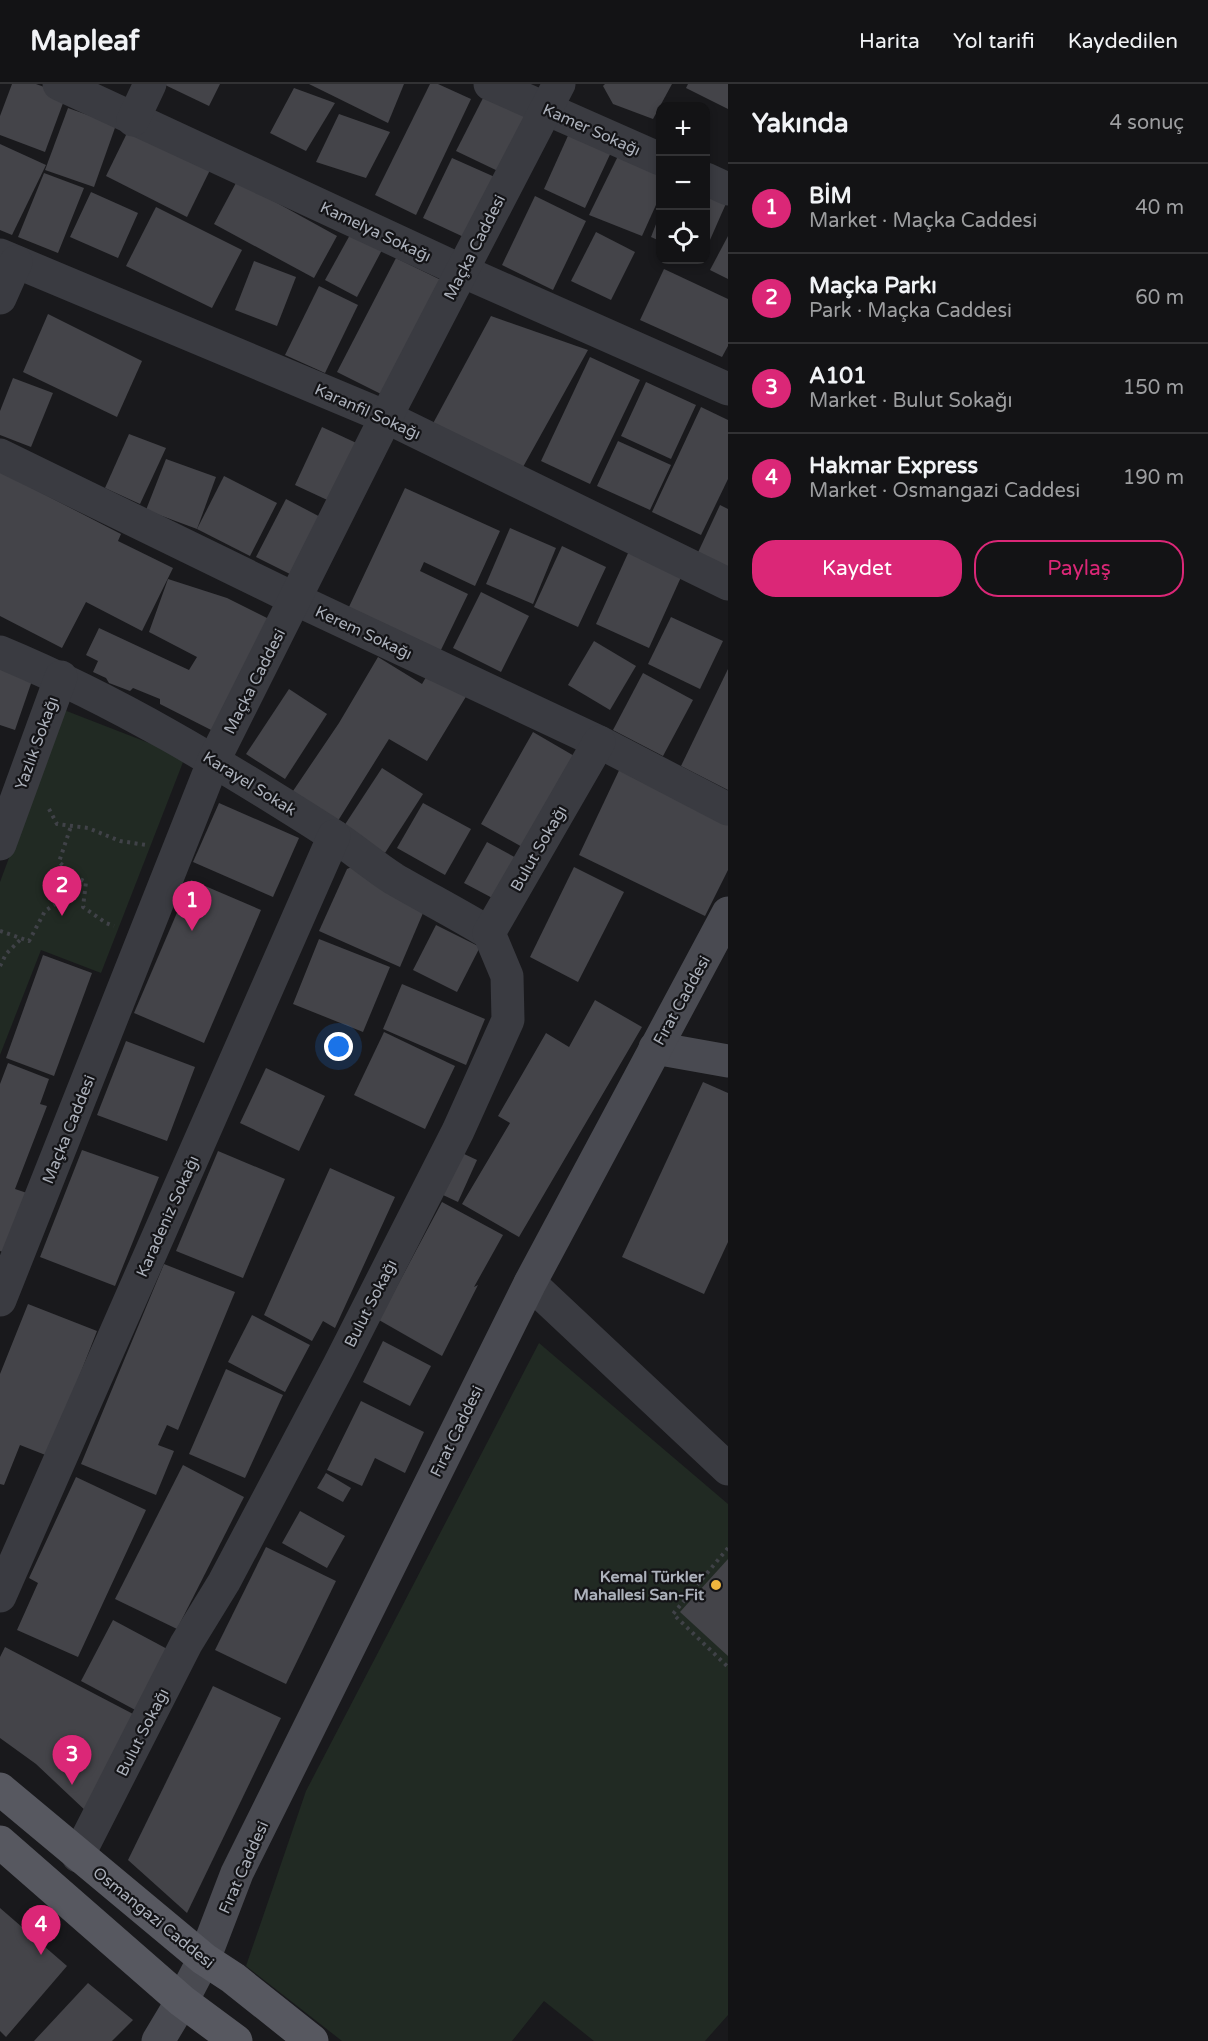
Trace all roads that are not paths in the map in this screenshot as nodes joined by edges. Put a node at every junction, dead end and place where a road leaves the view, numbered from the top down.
1 (58, 84) edge
2 (150, 84) edge
3 (490, 84) edge
4 (553, 96) edge
5 (133, 120) junction
6 (656, 157) edge
7 (8, 259) edge
8 (462, 271) junction
9 (0, 298) edge
10 (728, 389) edge
11 (386, 417) junction
12 (0, 455) edge
13 (728, 584) edge
14 (295, 599) junction
15 (0, 652) edge
16 (61, 677) junction
17 (600, 742) junction
18 (214, 760) junction
19 (728, 809) edge
20 (334, 836) junction
21 (0, 844) edge
22 (728, 913) edge
23 (489, 933) junction
24 (655, 1048) junction
25 (728, 1061) edge
26 (530, 1283) junction
27 (0, 1300) edge
28 (728, 1469) edge
29 (0, 1596) edge
30 (0, 1790) edge
31 (0, 1842) edge
32 (78, 1856) junction
33 (204, 1959) junction
34 (182, 2001) junction
35 (158, 2041) edge
36 (236, 2041) edge
37 (312, 2041) edge

1 - 5 street, Kamelya Sokağı
2 - 5 street
3 - 4 street, Kamer Sokağı
4 - 6 street, Kamer Sokağı
4 - 8 street, Maçka Caddesi
5 - 8 street, Kamelya Sokağı
7 - 9 street
7 - 11 street, Karanfil Sokağı
8 - 10 street, Kamelya Sokağı
8 - 11 street, Maçka Caddesi
11 - 13 street, Karanfil Sokağı
11 - 14 street, Maçka Caddesi
12 - 14 street, Kerem Sokağı
14 - 17 street, Kerem Sokağı
14 - 18 street, Maçka Caddesi
15 - 16 street, Karayel Sokak
16 - 18 street, Karayel Sokak
16 - 21 street, Yazlık Sokağı
17 - 19 street, Kerem Sokağı
17 - 23 street, Bulut Sokağı
18 - 20 street, Karayel Sokak
18 - 27 street, Maçka Caddesi
20 - 23 street, Karayel Sokak
20 - 29 street, Karadeniz Sokağı
22 - 24 street, Fırat Caddesi
23 - 32 street, Bulut Sokağı
24 - 25 street
24 - 26 street, Fırat Caddesi
26 - 28 street
26 - 33 street, Fırat Caddesi
30 - 32 main road, Osmangazi Caddesi
31 - 34 main road
32 - 33 main road, Osmangazi Caddesi
33 - 34 street, Fırat Caddesi
33 - 37 main road, Osmangazi Caddesi
34 - 35 street, Fırat Caddesi
34 - 36 main road

